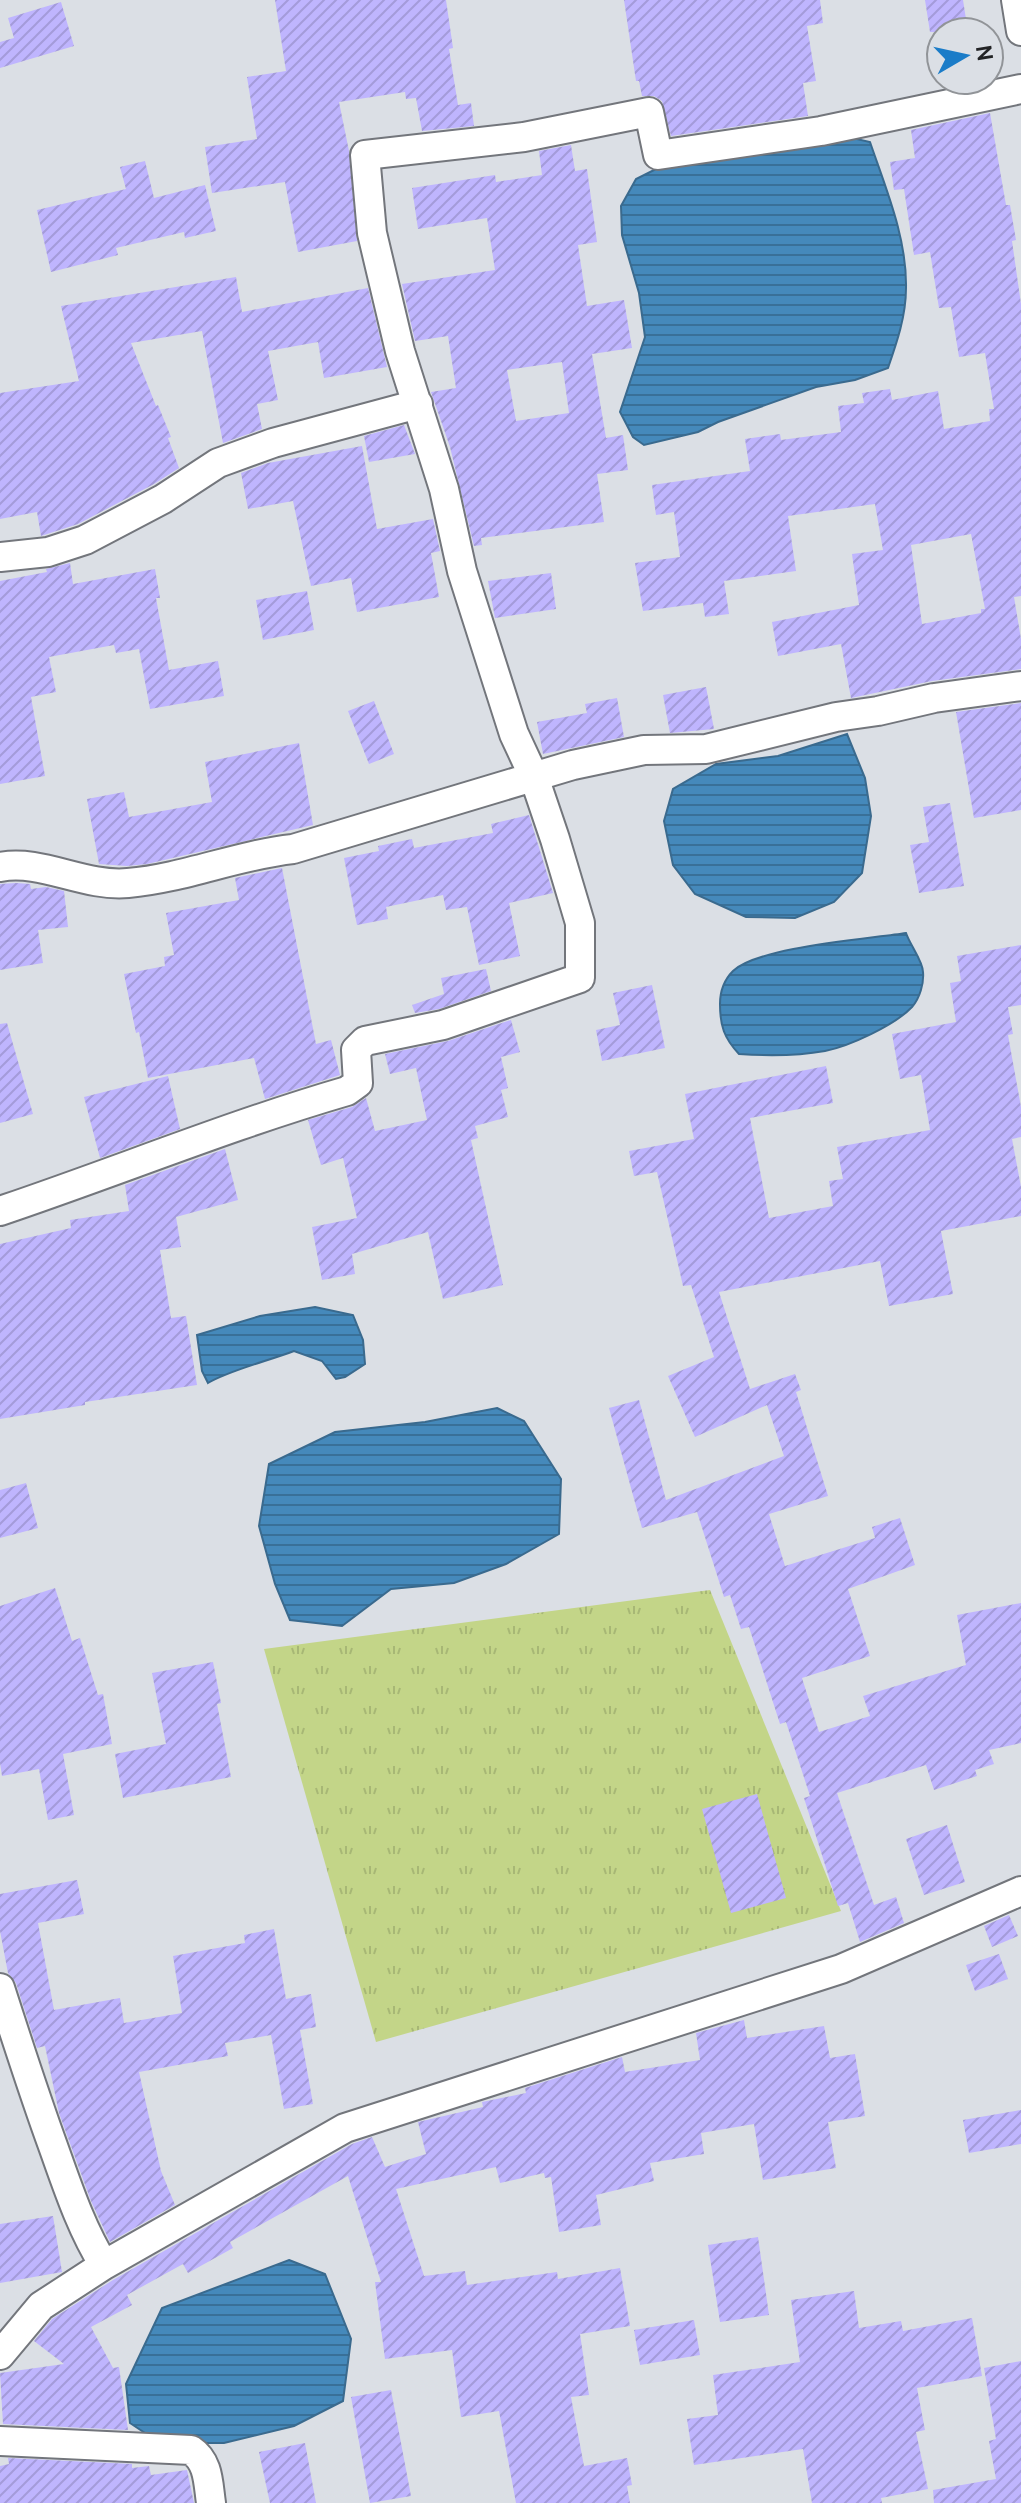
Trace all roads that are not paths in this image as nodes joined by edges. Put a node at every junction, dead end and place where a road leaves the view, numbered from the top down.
1 (1016, 0) edge
2 (1021, 31) edge
3 (1021, 89) edge
4 (418, 404) junction
5 (0, 557) edge
6 (1021, 686) edge
7 (534, 777) junction
8 (0, 867) edge
9 (0, 1211) edge
10 (1021, 1891) edge
11 (0, 1988) edge
12 (104, 2265) junction
13 (0, 2355) edge
14 (0, 2441) edge
15 (211, 2503) edge

1 - 2 street
3 - 4 street
4 - 5 street
4 - 7 street
6 - 7 street
7 - 8 street
7 - 9 street
10 - 12 street
11 - 12 street
12 - 13 street
14 - 15 street

